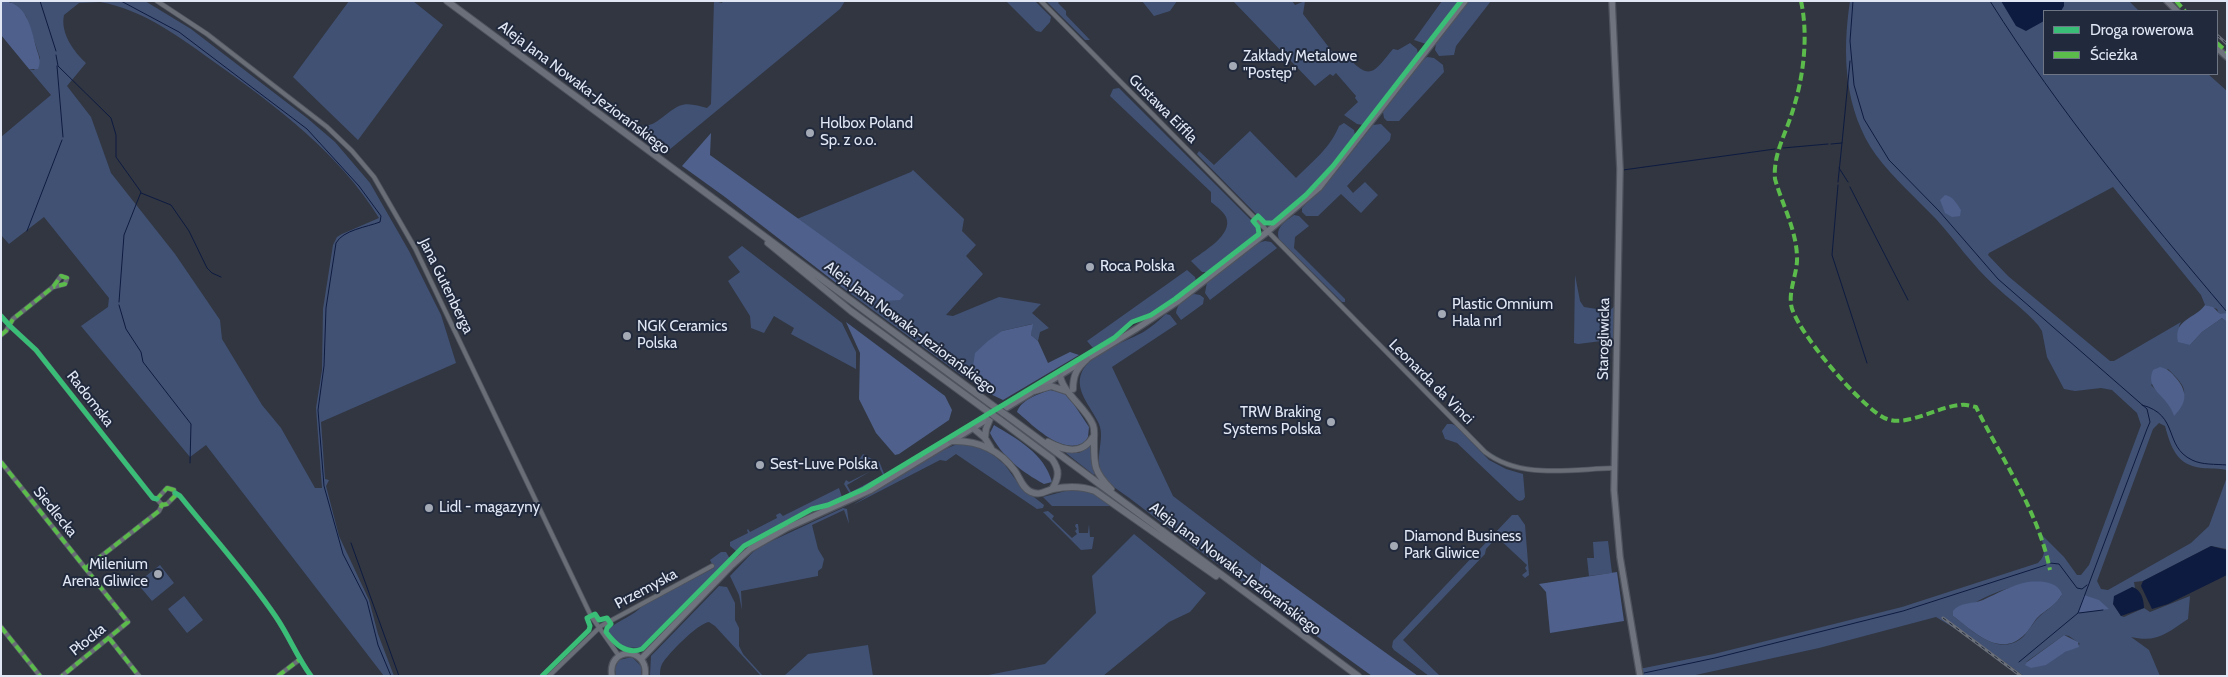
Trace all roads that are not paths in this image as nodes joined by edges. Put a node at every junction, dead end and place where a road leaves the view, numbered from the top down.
1 (157, 1) edge
2 (447, 1) edge
3 (1041, 1) edge
4 (1465, 1) edge
5 (1612, 1) edge
6 (2167, 1) edge
7 (2177, 10) edge
8 (745, 222) junction
9 (1268, 232) junction
10 (53, 287) dead end
11 (1, 316) edge
12 (10, 326) junction
13 (1, 335) edge
14 (1086, 359) junction
15 (1060, 374) junction
16 (1070, 390) junction
17 (1034, 391) junction
18 (991, 416) junction
19 (973, 428) junction
20 (1027, 431) junction
21 (1094, 436) junction
22 (985, 438) junction
23 (951, 441) junction
24 (978, 443) junction
25 (992, 449) junction
26 (1, 462) edge
27 (1614, 468) junction
28 (1052, 489) junction
29 (175, 493) junction
30 (157, 499) junction
31 (1124, 502) junction
32 (162, 505) junction
33 (712, 566) dead end
34 (86, 568) junction
35 (1248, 594) junction
36 (128, 622) joint
37 (1, 627) edge
38 (598, 628) junction
39 (109, 638) junction
40 (618, 656) junction
41 (641, 659) junction
42 (299, 660) junction
43 (40, 676) edge
44 (62, 676) edge
45 (139, 676) edge
46 (278, 676) edge
47 (311, 676) edge
48 (549, 676) edge
49 (612, 676) edge
50 (645, 676) edge
51 (1358, 676) edge
52 (1640, 676) edge

1 - 38 street, Jana Gutenberga
2 - 8 main road, Aleja Jana Nowaka-Jeziorańskiego
3 - 9 street, Gustawa Eiffla
4 - 9 street
5 - 27 street, Starogliwicka
6 - 7 street
8 - 20 main road, Aleja Jana Nowaka-Jeziorańskiego, bridge
8 - 28 main road, bridge
9 - 14 street
9 - 27 street, Leonarda da Vinci
10 - 12 street
11 - 12 street, Radomska
12 - 13 street
12 - 30 street, Radomska
14 - 15 street
14 - 16 main road
15 - 16 main road
15 - 17 street
16 - 17 main road
16 - 21 main road
17 - 18 street
18 - 19 street
18 - 22 main road
19 - 22 main road
19 - 23 street
19 - 24 main road
20 - 21 main road
20 - 31 main road, Aleja Jana Nowaka-Jeziorańskiego
21 - 31 main road
22 - 25 main road
23 - 24 main road
23 - 41 street
24 - 25 main road
25 - 28 main road
26 - 34 street, Siedlecka
27 - 52 street, Starogliwicka
28 - 35 main road
29 - 30 street
29 - 32 street
29 - 42 street
30 - 32 street, Radomska
31 - 35 main road, Aleja Jana Nowaka-Jeziorańskiego
32 - 34 street
33 - 38 street, Przemyska
34 - 36 street, Siedlecka
35 - 51 main road, Aleja Jana Nowaka-Jeziorańskiego
36 - 39 street, Płocka
37 - 43 street
38 - 40 street, Jana Gutenberga
38 - 48 street, Przemyska
39 - 44 street, Płocka
39 - 45 street
40 - 41 street
40 - 49 street
41 - 50 street
42 - 46 street
42 - 47 street

